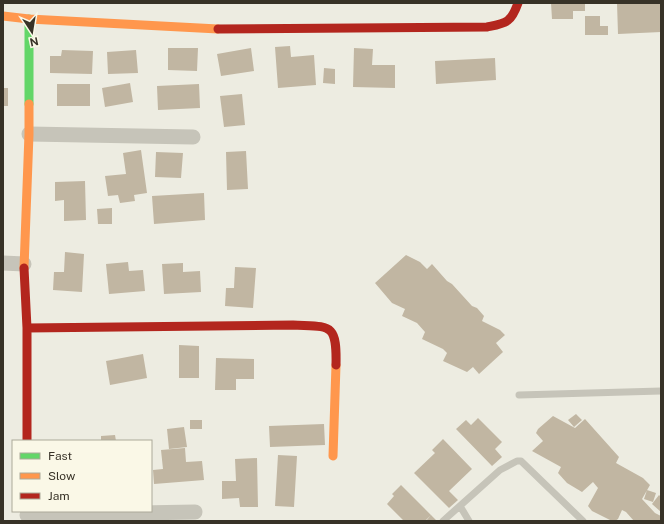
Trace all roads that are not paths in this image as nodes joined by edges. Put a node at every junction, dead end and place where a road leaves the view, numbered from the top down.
1 (518, 3) edge
2 (3, 16) edge
3 (29, 19) junction
4 (29, 134) junction
5 (194, 137) dead end
6 (3, 263) edge
7 (24, 264) junction
8 (27, 328) junction
9 (661, 391) edge
10 (519, 395) dead end
11 (27, 440) edge
12 (333, 456) dead end
13 (460, 506) junction
14 (195, 512) dead end
15 (27, 516) edge
16 (443, 521) edge
17 (469, 521) edge
18 (583, 521) edge

1 - 3 street
2 - 3 street
3 - 4 street
4 - 5 street
4 - 7 street
6 - 7 street
7 - 8 street
8 - 11 street
8 - 12 street
9 - 10 lane
13 - 16 lane
13 - 17 lane
13 - 18 lane
14 - 15 street

